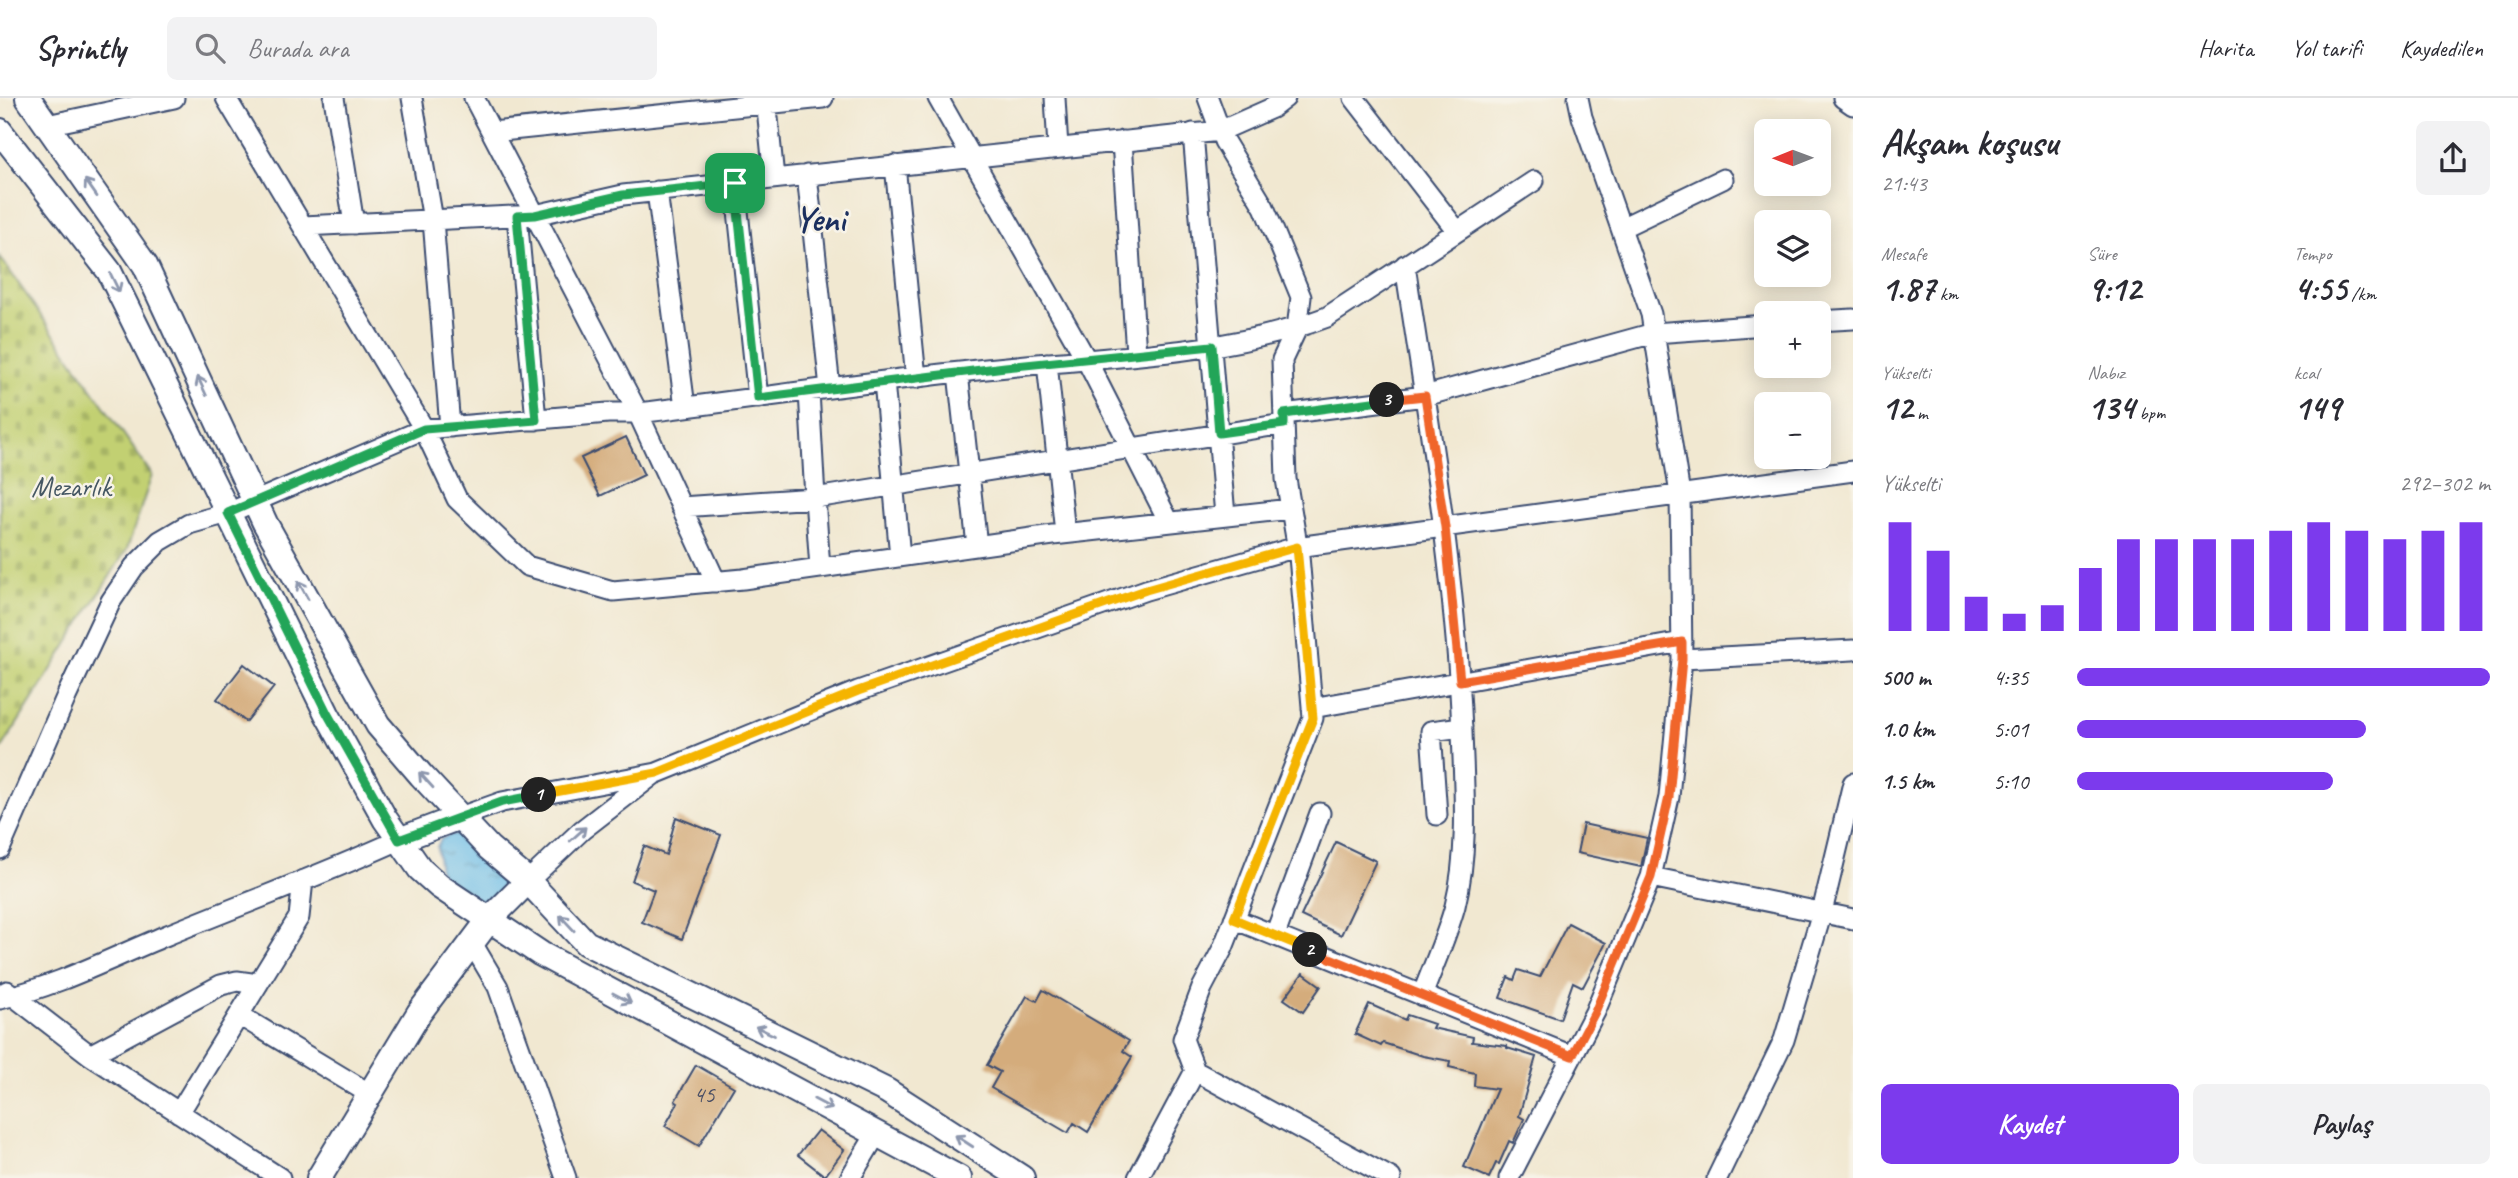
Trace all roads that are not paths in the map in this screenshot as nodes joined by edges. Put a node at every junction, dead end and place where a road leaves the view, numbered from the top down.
1 (29, 98) edge
2 (174, 98) edge
3 (226, 98) edge
4 (334, 98) edge
5 (412, 98) edge
6 (474, 98) edge
7 (823, 98) edge
8 (938, 98) edge
9 (1055, 98) edge
10 (1208, 98) edge
11 (1285, 98) edge
12 (1354, 98) edge
13 (1578, 98) edge
14 (1843, 98) edge
15 (766, 101) edge
16 (1853, 105) edge
17 (47, 125) junction
18 (0, 131) edge
19 (1220, 131) junction
20 (492, 132) junction
21 (1193, 133) junction
22 (1122, 141) junction
23 (1058, 148) junction
24 (972, 157) junction
25 (895, 165) junction
26 (807, 175) junction
27 (774, 178) junction
28 (1723, 179) dead end
29 (1534, 181) dead end
30 (735, 183) junction
31 (657, 191) junction
32 (526, 215) junction
33 (433, 220) junction
34 (354, 223) junction
35 (303, 226) junction
36 (1621, 228) junction
37 (1457, 231) junction
38 (1405, 265) junction
39 (1853, 319) edge
40 (1831, 320) edge
41 (1754, 326) edge
42 (1297, 328) junction
43 (1654, 332) junction
44 (1212, 346) junction
45 (1136, 354) junction
46 (1086, 359) junction
47 (1048, 363) junction
48 (958, 373) junction
49 (916, 378) junction
50 (884, 382) junction
51 (830, 388) junction
52 (809, 391) junction
53 (1425, 396) junction
54 (758, 398) junction
55 (685, 407) junction
56 (638, 413) junction
57 (1284, 419) junction
58 (536, 420) junction
59 (450, 427) junction
60 (424, 429) junction
61 (1219, 433) junction
62 (1131, 447) junction
63 (1058, 458) junction
64 (1853, 471) edge
65 (969, 472) junction
66 (894, 485) junction
67 (1680, 494) junction
68 (815, 498) junction
69 (255, 501) junction
70 (681, 507) junction
71 (1291, 509) junction
72 (228, 513) junction
73 (1226, 516) junction
74 (1169, 522) junction
75 (1445, 527) junction
76 (1065, 533) junction
77 (977, 545) junction
78 (1297, 547) junction
79 (900, 557) junction
80 (820, 568) junction
81 (716, 582) junction
82 (1853, 650) edge
83 (1682, 651) junction
84 (1460, 681) junction
85 (1312, 708) junction
86 (1462, 727) junction
87 (657, 773) junction
88 (1853, 783) edge
89 (1320, 813) dead end
90 (1437, 815) dead end
91 (460, 817) junction
92 (399, 840) junction
93 (0, 849) edge
94 (1651, 877) junction
95 (303, 880) junction
96 (528, 881) junction
97 (1822, 912) junction
98 (1234, 919) junction
99 (1853, 919) edge
100 (489, 920) junction
101 (1275, 935) junction
102 (472, 943) junction
103 (258, 984) junction
104 (5, 994) edge
105 (1422, 996) junction
106 (239, 1015) junction
107 (90, 1055) junction
108 (1572, 1056) junction
109 (1195, 1071) junction
110 (370, 1094) junction
111 (179, 1112) junction
112 (877, 1133) junction
113 (280, 1178) edge
114 (319, 1178) edge
115 (566, 1178) edge
116 (850, 1178) edge
117 (959, 1178) edge
118 (1021, 1178) edge
119 (1138, 1178) edge
120 (1391, 1178) edge
121 (1509, 1178) edge
122 (1717, 1178) edge

1 - 17 main road
2 - 17 street
3 - 35 street
4 - 34 street
5 - 33 street
6 - 20 street
7 - 15 street
8 - 24 street
9 - 23 street
10 - 19 street
11 - 19 street
12 - 37 street
13 - 36 street
14 - 16 street
15 - 20 street
15 - 27 street
69 -> 17 main road
18 -> 72 main road
19 - 21 street
19 - 42 street
20 - 32 street
21 - 22 street
21 - 44 street
22 - 23 street
22 - 45 street
23 - 24 street
24 - 25 street
24 - 46 street
25 - 26 street
25 - 49 street
26 - 27 street
26 - 51 street
27 - 30 street
28 - 36 street
29 - 37 street
30 - 31 street
30 - 54 street
31 - 32 street
31 - 55 street
32 - 33 street
32 - 56 street
32 - 58 street
33 - 34 street
33 - 59 street
34 - 35 street
35 - 60 street
36 - 43 street
37 - 38 street
38 - 42 street
38 - 53 street
39 - 40 street
41 - 43 street
42 - 44 street
42 - 57 street
43 - 53 street
43 - 67 street
44 - 45 street
44 - 61 street
45 - 46 street
46 - 47 street
46 - 62 street
47 - 48 street
47 - 63 street
48 - 49 street
48 - 65 street
49 - 50 street
50 - 51 street
50 - 66 street
51 - 52 street
52 - 54 street
52 - 68 street
53 - 57 street
53 - 75 street
54 - 55 street
55 - 56 street
56 - 58 street
56 - 70 street
57 - 61 street
57 - 71 street
58 - 59 street
59 - 60 street
60 - 69 street
60 - 81 street
61 - 62 street
61 - 73 street
62 - 63 street
62 - 74 street
63 - 65 street
63 - 76 street
64 - 67 street
65 - 66 street
65 - 77 street
66 - 68 street
66 - 79 street
67 - 75 street
67 - 83 street
68 - 70 street
68 - 80 street
69 - 72 street
91 -> 69 main road
70 - 81 street
71 - 73 street
71 - 78 street
72 - 92 main road
72 - 93 street
73 - 74 street
74 - 76 street
75 - 78 street
75 - 84 street
76 - 77 street
77 - 79 street
78 - 85 street
78 - 87 street
79 - 80 street
80 - 81 street
82 - 83 street
83 - 84 street
83 - 94 street
84 - 85 street
84 - 86 street
85 - 98 street
86 - 90 street
86 - 105 street
87 - 91 street
96 -> 87 street
88 - 97 street
89 - 101 street
91 - 92 main road
91 - 96 main road
92 - 95 street
92 - 100 main road
94 - 97 street
94 - 108 street
95 - 103 street
95 - 104 street
96 - 100 main road
118 -> 96 main road
97 - 99 street
97 - 122 street
98 - 101 street
98 - 109 street
100 - 102 main road
100 -> 112 main road
101 - 105 street
102 - 110 main road
102 - 115 street
103 - 106 street
103 - 107 street
104 - 107 street
105 - 108 street
106 - 110 street
106 - 111 street
107 - 111 street
108 - 121 street
109 - 119 street
109 - 120 street
110 - 114 main road
111 - 113 street
112 - 116 street
112 - 117 main road

